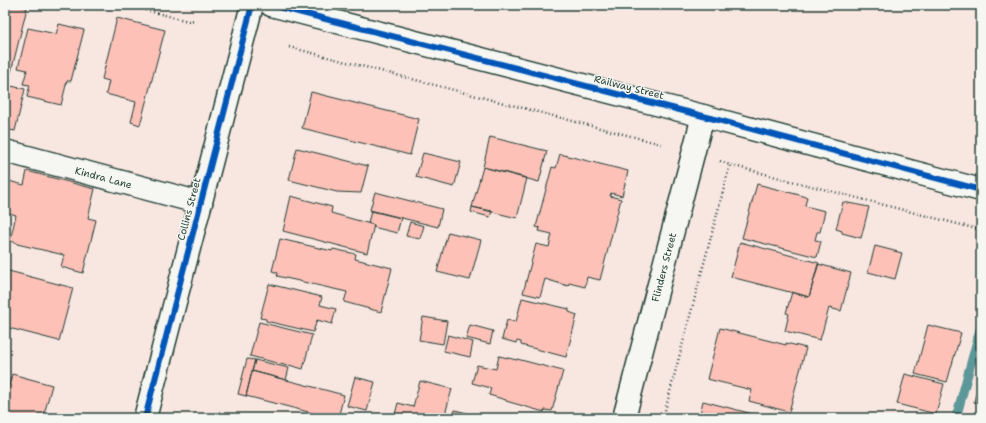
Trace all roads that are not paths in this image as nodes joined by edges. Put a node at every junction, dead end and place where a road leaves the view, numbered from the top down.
1 (252, 5) edge
2 (271, 5) edge
3 (703, 116) junction
4 (5, 151) edge
5 (981, 190) edge
6 (201, 203) junction
7 (145, 418) edge
8 (624, 418) edge

1 - 6 street, Collins Street
2 - 3 street, Railway Street
3 - 5 street, Railway Street
3 - 8 street, Flinders Street
4 - 6 street, Kindra Lane
6 - 7 street, Collins Street

